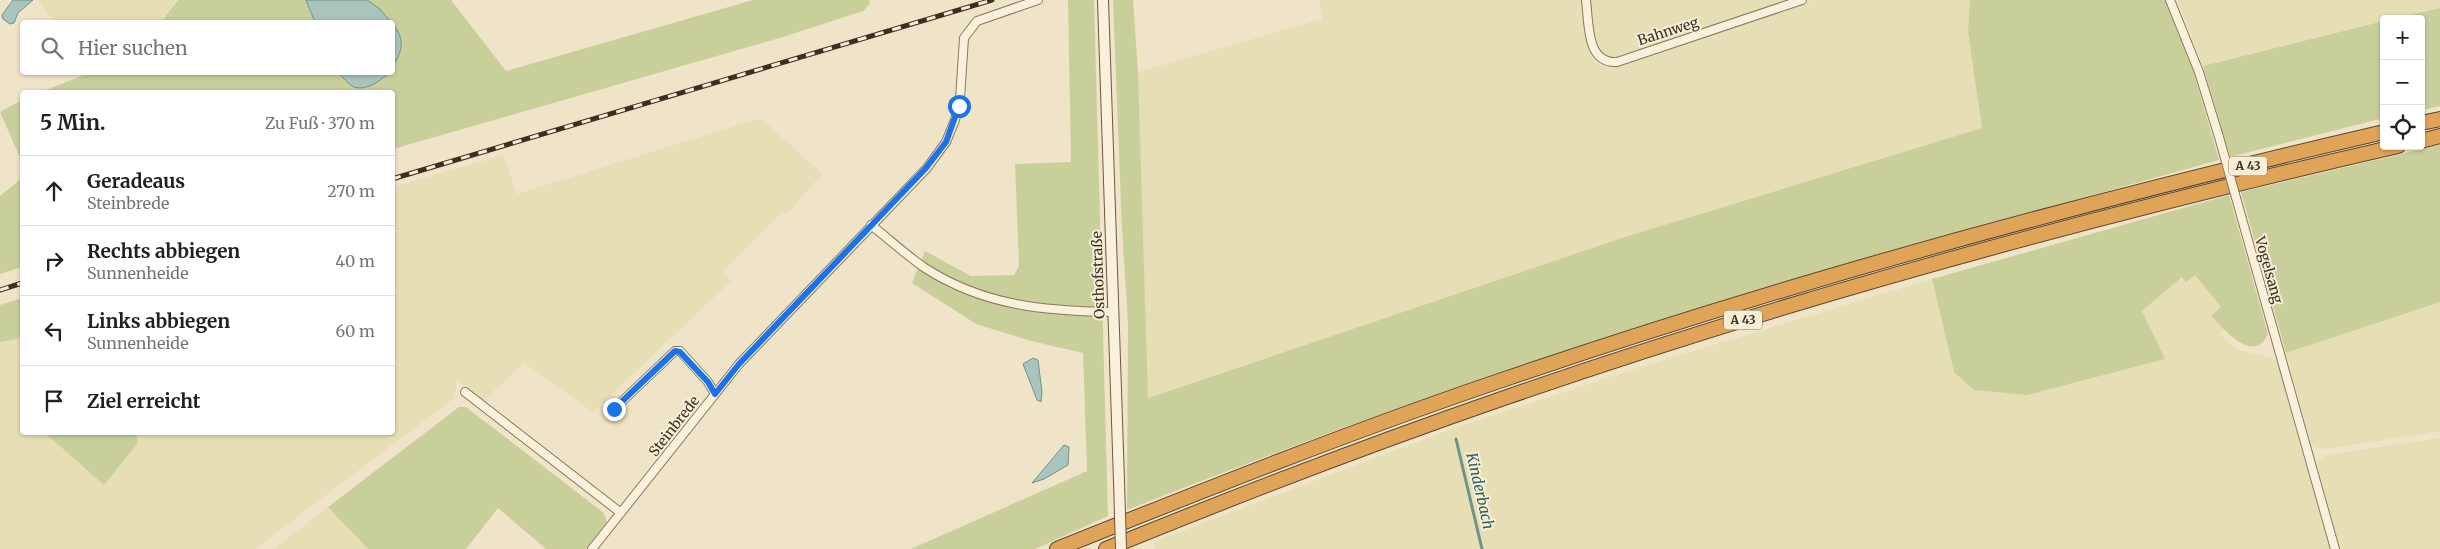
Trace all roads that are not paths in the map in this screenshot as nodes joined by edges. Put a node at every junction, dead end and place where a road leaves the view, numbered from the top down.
1 (1038, 0) edge
2 (1586, 0) edge
3 (1802, 0) edge
4 (2170, 0) edge
5 (1103, 1) edge
6 (2440, 119) edge
7 (2425, 122) edge
8 (2380, 133) edge
9 (2440, 136) edge
10 (2425, 140) edge
11 (2382, 150) edge
12 (871, 225) junction
13 (1113, 312) junction
14 (465, 392) dead end
15 (715, 394) junction
16 (614, 409) dead end
17 (621, 513) junction
18 (592, 549) edge
19 (1057, 549) edge
20 (1106, 549) edge
21 (1121, 549) edge
22 (2335, 549) edge

1 - 12 street, Steinbrede
2 - 3 street, Bahnweg
4 - 22 street, Vogelsang, bridge
5 - 13 street, Osthofstraße
6 - 7 highway
8 - 19 highway, A 43
9 - 10 highway
11 - 20 highway, A 43
12 - 13 street
12 - 15 street, Steinbrede
13 - 21 street, Osthofstraße, bridge
14 - 17 street
15 - 16 street
15 - 17 street, Steinbrede
17 - 18 street, Steinbrede

